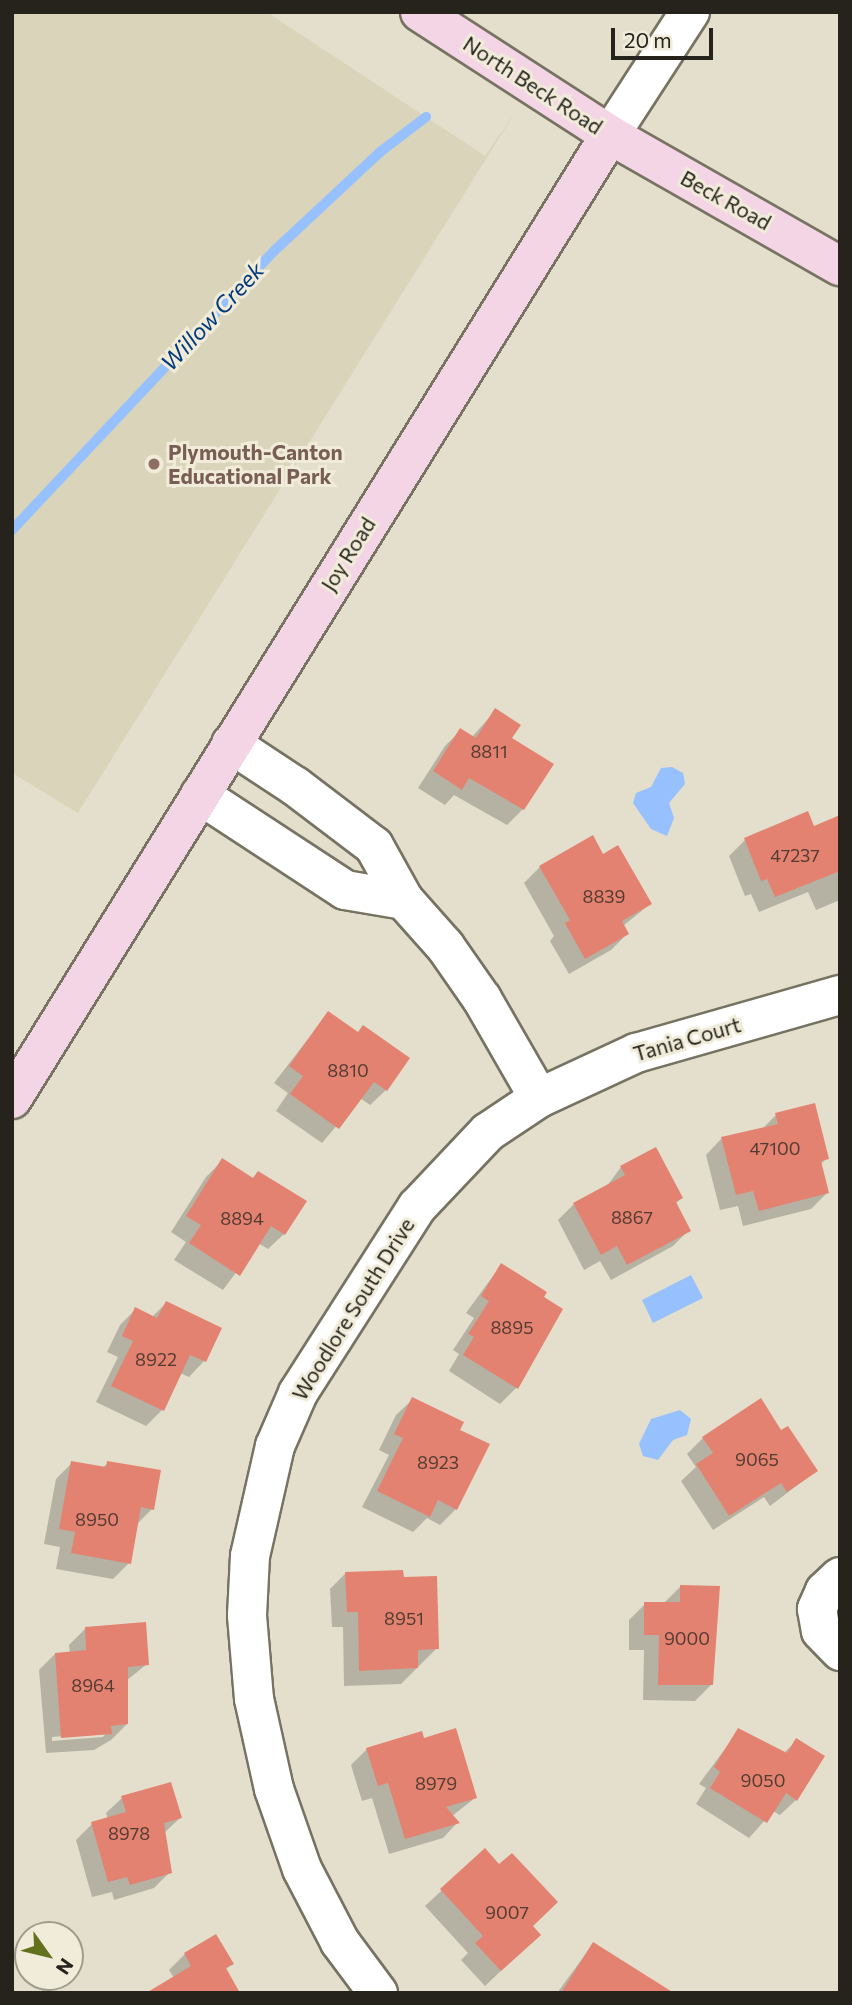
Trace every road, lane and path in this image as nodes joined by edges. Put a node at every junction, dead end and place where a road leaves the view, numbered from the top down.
1 (420, 12) edge
2 (690, 12) edge
3 (610, 135) junction
4 (840, 266) edge
5 (231, 744) junction
6 (200, 795) junction
7 (404, 900) junction
8 (840, 995) edge
9 (540, 1098) junction
10 (12, 1099) edge
11 (840, 1577) edge
12 (840, 1651) edge
13 (378, 1993) edge

1 - 3 street, North Beck Road
2 - 3 street, Joy Road
3 - 4 street, Beck Road
3 - 5 street, Joy Road
5 - 6 street, Joy Road
5 - 7 street
6 - 7 street
6 - 10 street, Joy Road
7 - 9 street
8 - 9 street, Tania Court
9 - 13 street, Woodlore South Drive
11 - 12 street

